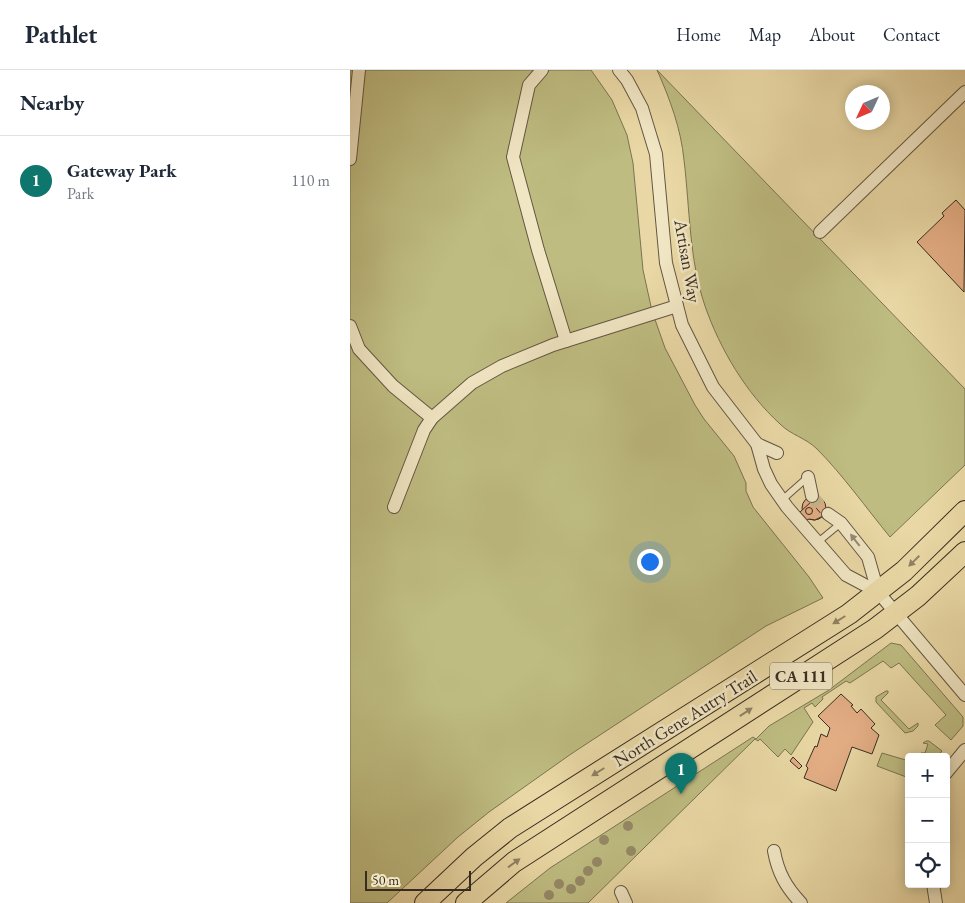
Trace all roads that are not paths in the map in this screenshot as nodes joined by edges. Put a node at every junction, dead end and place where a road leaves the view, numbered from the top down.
1 (359, 70) edge
2 (542, 70) edge
3 (619, 70) edge
4 (965, 92) edge
5 (350, 159) edge
6 (820, 232) dead end
7 (677, 306) junction
8 (350, 326) edge
9 (566, 341) junction
10 (432, 418) junction
11 (757, 444) junction
12 (777, 453) dead end
13 (808, 477) joint
14 (812, 496) tunnel mouth
15 (782, 500) junction
16 (394, 507) dead end
17 (965, 511) edge
18 (828, 514) tunnel mouth
19 (841, 523) junction
20 (818, 542) junction
21 (965, 552) edge
22 (878, 592) junction
23 (896, 614) junction
24 (965, 695) edge
25 (965, 750) edge
26 (950, 768) edge
27 (774, 851) dead end
28 (934, 888) edge
29 (425, 903) edge
30 (466, 903) edge
31 (802, 903) edge
32 (936, 903) edge

1 - 5 street
2 - 9 street
3 - 7 street, Artisan Way
4 - 6 street
7 - 9 street
7 - 11 street, Artisan Way
8 - 10 street
9 - 10 street
10 - 16 street
11 - 12 street, Artisan Way
11 - 15 street, Artisan Way
13 - 14 street
13 - 15 lane
15 - 20 street, Artisan Way
17 -> 22 main road, North Gene Autry Trail / CA 111
18 - 19 street, Artisan Way
19 - 20 lane
22 -> 19 street, Artisan Way
20 - 22 street, Artisan Way
21 - 23 main road, North Gene Autry Trail / CA 111
22 - 23 street, Artisan Way
22 -> 29 main road, North Gene Autry Trail / CA 111
23 - 24 street, Artisan Way
30 -> 23 main road, North Gene Autry Trail / CA 111
25 - 26 street
27 - 31 street
28 - 32 street

